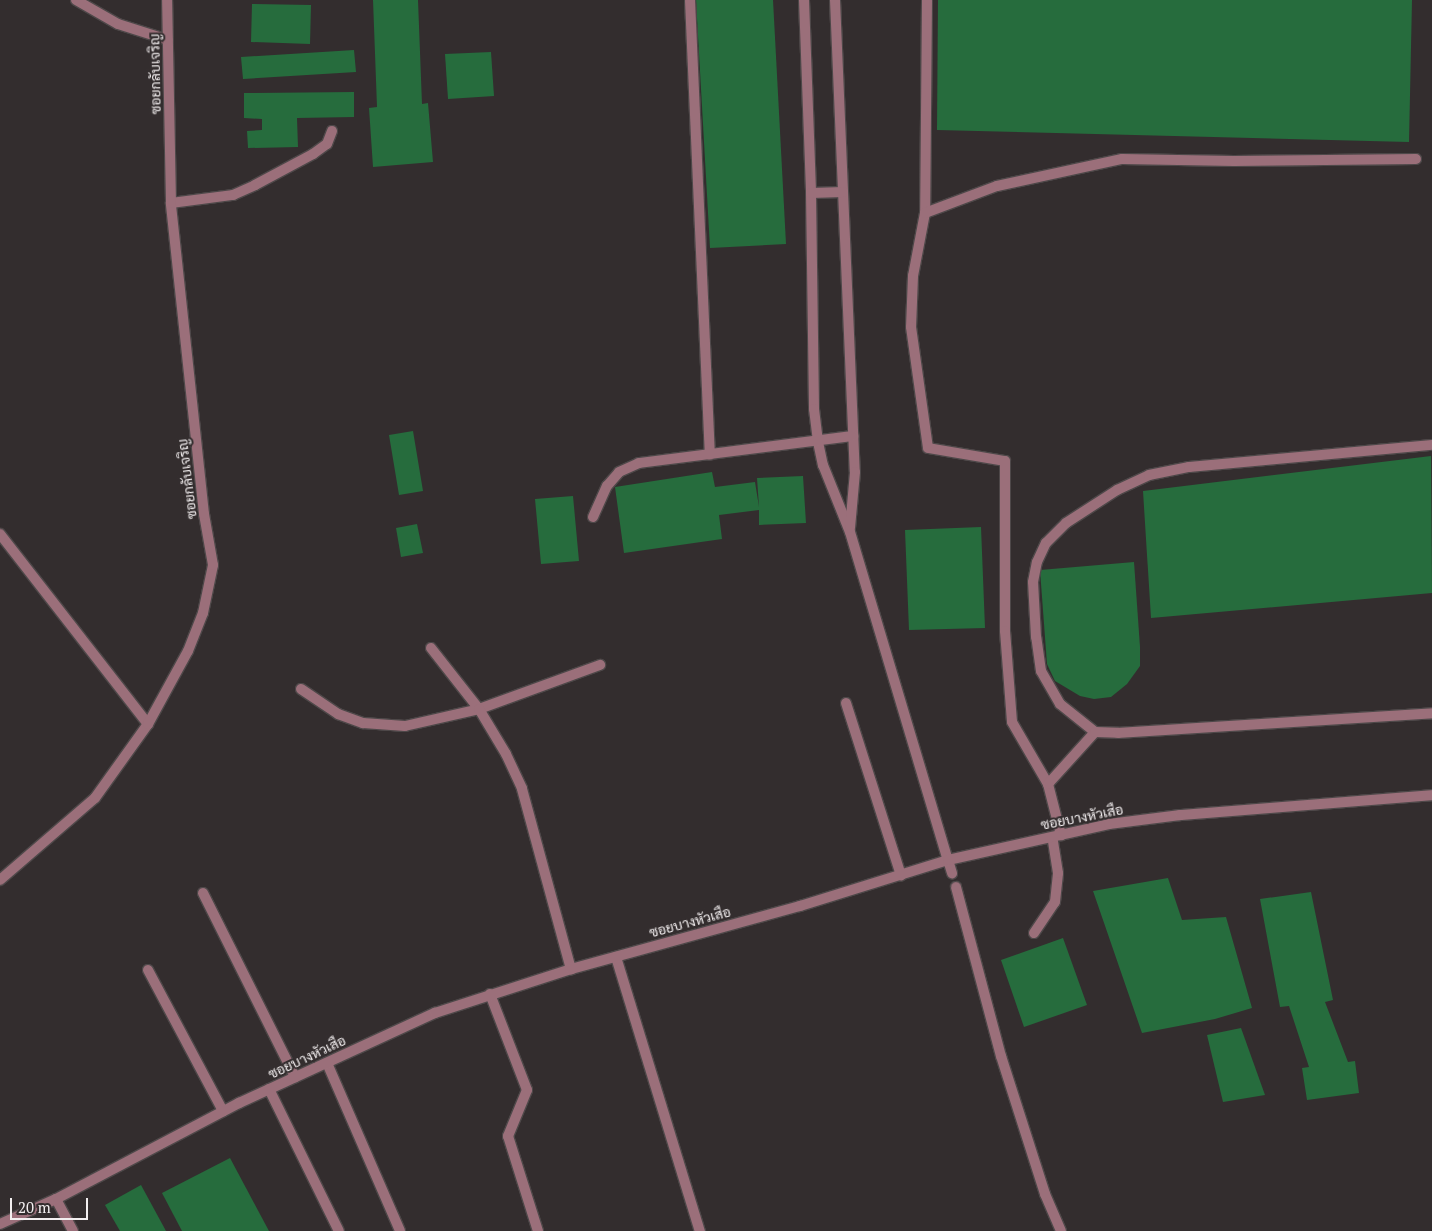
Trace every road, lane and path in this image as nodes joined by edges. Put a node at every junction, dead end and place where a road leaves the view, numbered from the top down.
1 (76, 0) edge
2 (167, 0) edge
3 (690, 0) edge
4 (804, 0) edge
5 (835, 0) edge
6 (927, 0) edge
7 (168, 40) junction
8 (332, 131) dead end
9 (1416, 159) dead end
10 (843, 192) junction
11 (811, 193) junction
12 (170, 203) junction
13 (925, 213) junction
14 (853, 436) junction
15 (818, 442) junction
16 (1432, 445) edge
17 (710, 455) junction
18 (592, 517) dead end
19 (850, 532) junction
20 (0, 534) edge
21 (431, 648) dead end
22 (600, 665) dead end
23 (300, 689) dead end
24 (846, 703) dead end
25 (479, 709) junction
26 (1432, 713) edge
27 (148, 724) junction
28 (1095, 732) junction
29 (1048, 784) junction
30 (1432, 795) edge
31 (1057, 836) junction
32 (948, 860) junction
33 (952, 873) dead end
34 (901, 875) junction
35 (0, 880) edge
36 (956, 887) dead end
37 (203, 893) dead end
38 (1034, 933) dead end
39 (616, 957) junction
40 (571, 969) junction
41 (148, 970) dead end
42 (490, 994) junction
43 (326, 1063) junction
44 (295, 1077) junction
45 (270, 1089) junction
46 (223, 1111) junction
47 (56, 1199) junction
48 (0, 1224) edge
49 (73, 1231) edge
50 (339, 1231) edge
51 (400, 1231) edge
52 (538, 1231) edge
53 (700, 1231) edge
54 (1060, 1231) edge

1 - 7 street
2 - 7 street, ซอยกลับเจริญ
3 - 17 street
4 - 11 street
5 - 10 street
6 - 13 street
7 - 12 street, ซอยกลับเจริญ
8 - 12 street
9 - 13 street
10 - 11 street
10 - 14 street
11 - 15 street
12 - 27 street, ซอยกลับเจริญ
13 - 29 street
14 - 15 street
14 - 19 street
15 - 17 street
15 - 19 street
16 - 28 street
17 - 18 street
19 - 32 street
20 - 27 street
21 - 25 street
22 - 25 street
23 - 25 street
24 - 34 street
25 - 40 street
26 - 28 street
27 - 35 street, ซอยกลับเจริญ
28 - 29 street
29 - 31 street
30 - 31 street, ซอยบางหัวเสือ
31 - 32 street, ซอยบางหัวเสือ
31 - 38 street
32 - 33 street
32 - 34 street, ซอยบางหัวเสือ
34 - 39 street, ซอยบางหัวเสือ
36 - 54 street
37 - 44 street
39 - 40 street, ซอยบางหัวเสือ
39 - 53 street
40 - 42 street, ซอยบางหัวเสือ
41 - 46 street
42 - 43 street, ซอยบางหัวเสือ
42 - 52 street
43 - 44 street, ซอยบางหัวเสือ
43 - 51 street
44 - 45 street, ซอยบางหัวเสือ
45 - 46 street, ซอยบางหัวเสือ
45 - 50 street
46 - 47 street, ซอยบางหัวเสือ
47 - 48 street, ซอยบางหัวเสือ
47 - 49 street

